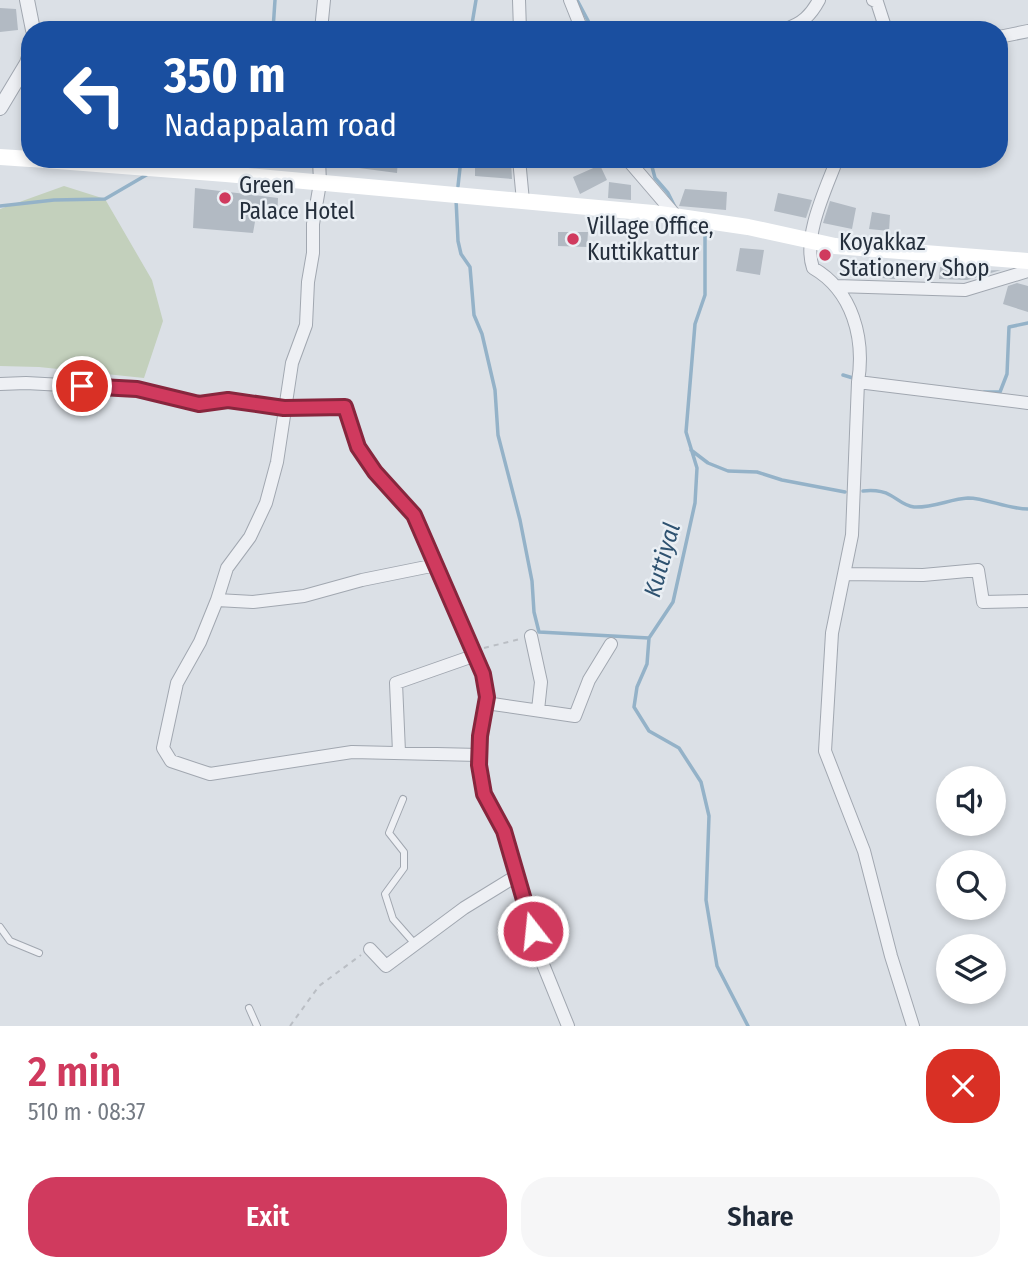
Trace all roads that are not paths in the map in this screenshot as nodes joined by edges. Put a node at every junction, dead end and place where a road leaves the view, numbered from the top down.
1 (27, 0) edge
2 (324, 0) edge
3 (519, 0) edge
4 (570, 0) edge
5 (819, 0) edge
6 (873, 0) edge
7 (31, 21) edge
8 (322, 21) edge
9 (520, 21) edge
10 (579, 21) edge
11 (801, 21) edge
12 (884, 21) edge
13 (1028, 31) edge
14 (1008, 35) edge
15 (21, 73) edge
16 (0, 108) edge
17 (0, 157) edge
18 (21, 158) edge
19 (139, 168) edge
20 (319, 168) edge
21 (520, 168) edge
22 (635, 168) edge
23 (834, 168) edge
24 (320, 183) junction
25 (523, 201) junction
26 (676, 216) junction
27 (812, 241) junction
28 (1028, 261) edge
29 (1028, 271) edge
30 (836, 286) junction
31 (859, 382) junction
32 (0, 384) edge
33 (1028, 402) edge
34 (284, 408) junction
35 (436, 565) junction
36 (844, 574) junction
37 (217, 600) junction
38 (1028, 601) edge
39 (531, 636) road end
40 (611, 644) dead end
41 (475, 653) junction
42 (486, 703) junction
43 (538, 710) junction
44 (399, 752) junction
45 (479, 755) junction
46 (403, 799) dead end
47 (516, 876) junction
48 (0, 927) edge
49 (417, 945) junction
50 (370, 949) road end
51 (39, 953) dead end
52 (249, 1008) dead end
53 (257, 1026) edge
54 (568, 1026) edge
55 (913, 1026) edge

1 - 7 street
2 - 8 street
3 - 9 street
4 - 10 street
5 - 11 street
6 - 12 street
13 - 14 street
15 - 16 street
17 - 18 main road
19 - 24 main road
20 - 24 street
21 - 25 street
22 - 26 street
23 - 27 street
24 - 25 main road
24 - 34 street
25 - 26 main road
26 - 27 main road
27 - 28 main road
27 - 30 street
29 - 30 street
30 - 31 street
31 - 33 street
31 - 36 street
32 - 34 street
34 - 35 street
34 - 37 street
35 - 37 street
35 - 41 street
36 - 38 street
36 - 55 street
37 - 44 street
39 - 43 street
40 - 43 street
41 - 42 street
41 - 44 street
42 - 43 street
42 - 45 street
44 - 45 street
45 - 47 street
46 - 49 lane
47 - 49 street
47 - 54 street
48 - 51 lane
49 - 50 street
52 - 53 lane

